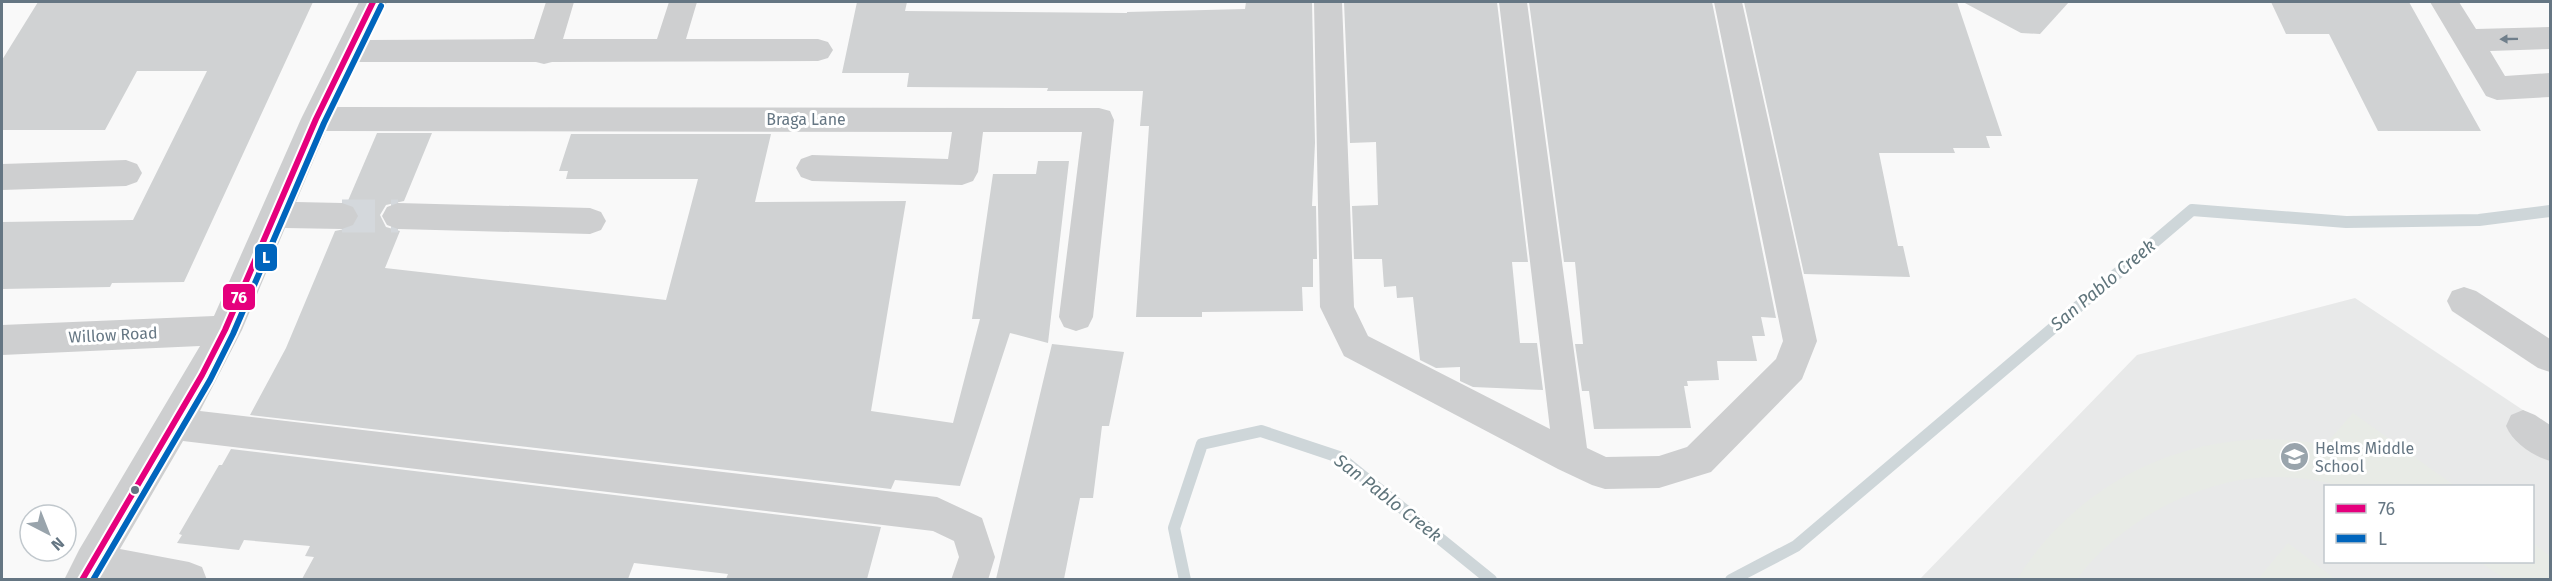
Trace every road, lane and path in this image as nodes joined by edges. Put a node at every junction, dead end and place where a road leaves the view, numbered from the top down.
1 (373, 2) edge
2 (560, 2) edge
3 (683, 2) edge
4 (1328, 2) edge
5 (1513, 2) edge
6 (1728, 2) edge
7 (2444, 2) edge
8 (2550, 38) edge
9 (2468, 40) junction
10 (818, 50) dead end
11 (349, 51) junction
12 (668, 51) junction
13 (544, 53) junction
14 (2550, 85) edge
15 (969, 118) junction
16 (316, 119) junction
17 (812, 168) dead end
18 (126, 173) dead end
19 (2, 177) edge
20 (274, 215) junction
21 (342, 216) tunnel mouth
22 (398, 216) tunnel mouth
23 (590, 221) dead end
24 (2464, 301) dead end
25 (1076, 317) dead end
26 (225, 330) junction
27 (2, 340) edge
28 (2550, 357) edge
29 (176, 423) junction
30 (1571, 458) junction
31 (87, 571) edge
32 (189, 579) edge
33 (969, 579) edge

1 - 11 street
2 - 13 street
3 - 12 street
4 - 30 street
5 - 30 street
6 - 30 street
7 - 9 street
8 -> 9 street
9 - 14 street
10 - 12 street
11 - 13 street
11 - 16 street
12 - 13 street
15 - 16 street, Braga Lane
15 - 17 street
15 - 25 street, Braga Lane
16 - 20 street
18 - 19 street
20 - 21 street
20 - 26 street
22 - 23 street
24 - 28 street
26 - 27 street, Willow Road
26 - 29 street
29 - 31 street
29 - 33 street
31 - 32 street

